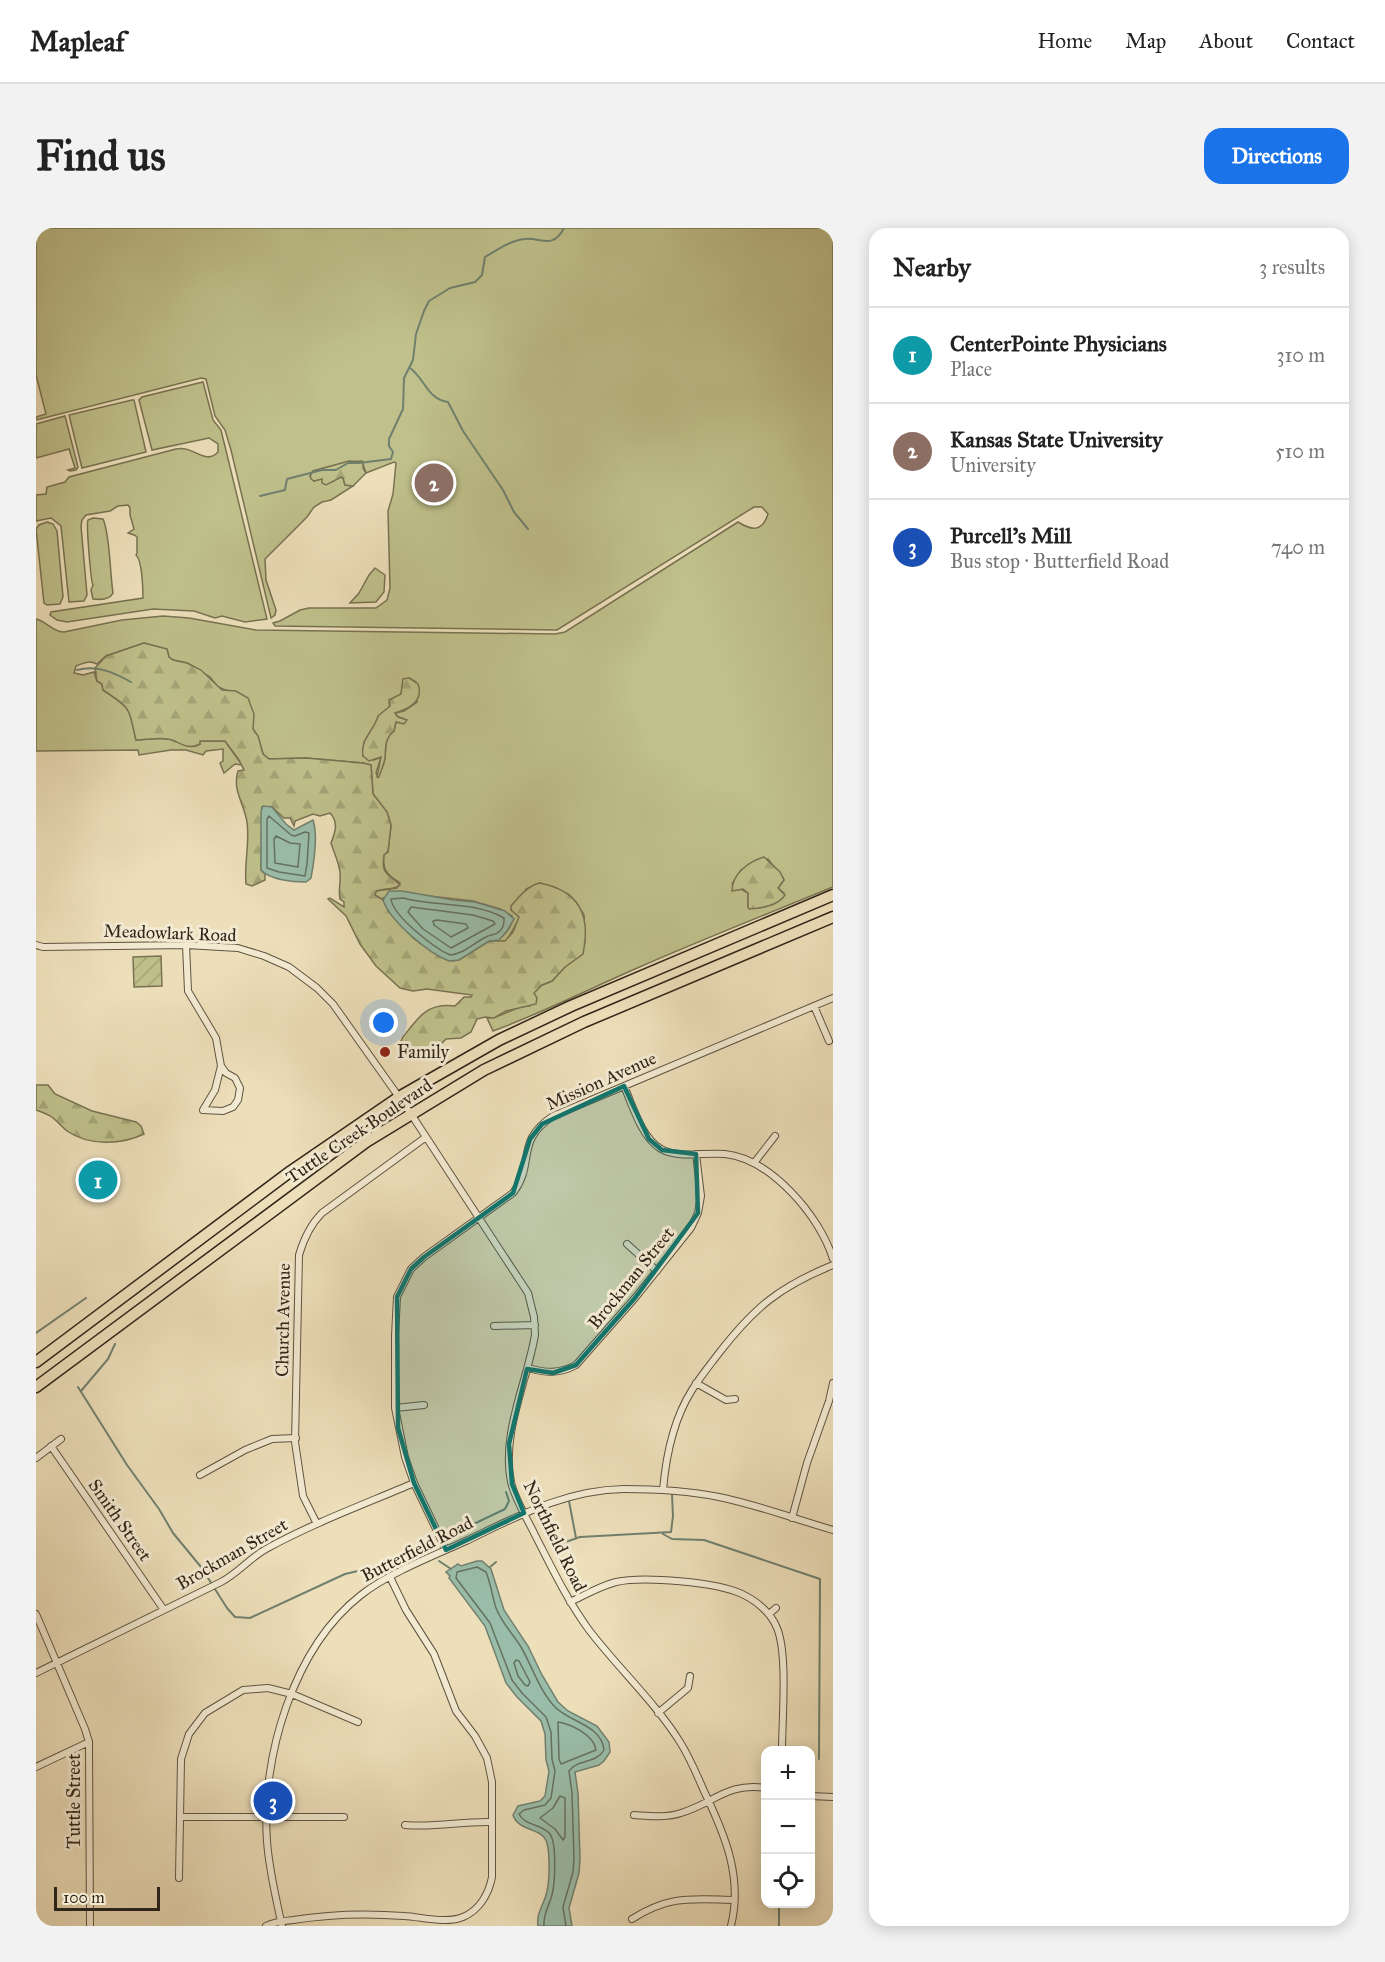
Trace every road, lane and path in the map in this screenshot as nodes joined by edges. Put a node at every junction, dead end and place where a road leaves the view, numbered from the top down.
1 (833, 895) edge
2 (833, 917) edge
3 (36, 945) edge
4 (186, 945) junction
5 (833, 998) edge
6 (814, 1006) junction
7 (829, 1041) dead end
8 (221, 1066) junction
9 (624, 1086) junction
10 (399, 1097) junction
11 (411, 1114) junction
12 (775, 1136) dead end
13 (426, 1137) junction
14 (696, 1154) junction
15 (754, 1163) junction
16 (480, 1218) junction
17 (627, 1244) dead end
18 (833, 1258) edge
19 (833, 1265) edge
20 (657, 1271) junction
21 (535, 1325) junction
22 (494, 1326) dead end
23 (36, 1362) edge
24 (528, 1368) junction
25 (696, 1383) junction
26 (833, 1383) edge
27 (36, 1387) edge
28 (735, 1399) dead end
29 (424, 1405) dead end
30 (395, 1408) junction
31 (296, 1438) junction
32 (61, 1439) dead end
33 (51, 1446) junction
34 (36, 1458) edge
35 (200, 1475) dead end
36 (414, 1484) junction
37 (663, 1490) junction
38 (524, 1513) junction
39 (792, 1518) junction
40 (316, 1524) junction
41 (833, 1530) edge
42 (446, 1550) junction
43 (390, 1577) junction
44 (570, 1602) junction
45 (776, 1608) dead end
46 (164, 1610) junction
47 (36, 1614) edge
48 (768, 1614) junction
49 (56, 1663) junction
50 (36, 1673) edge
51 (690, 1676) dead end
52 (292, 1694) junction
53 (658, 1713) junction
54 (358, 1722) dead end
55 (89, 1742) junction
56 (782, 1746) edge
57 (36, 1767) edge
58 (761, 1788) edge
59 (815, 1796) edge
60 (833, 1797) edge
61 (709, 1800) junction
62 (634, 1815) dead end
63 (266, 1816) junction
64 (344, 1816) dead end
65 (180, 1817) junction
66 (492, 1822) junction
67 (405, 1825) dead end
68 (179, 1878) dead end
69 (734, 1900) junction
70 (632, 1919) dead end
71 (281, 1924) edge
72 (90, 1926) edge
73 (266, 1926) edge
74 (730, 1926) edge

1 - 10 highway, Tuttle Creek Boulevard
2 - 11 highway, Tuttle Creek Boulevard
3 - 4 street, Meadowlark Road
4 - 8 street
4 - 10 street, Meadowlark Road
5 - 6 street, Mission Avenue
6 - 7 street
6 - 9 street, Mission Avenue
8 - 8 street
9 - 14 street
9 - 16 street, Mission Avenue
10 - 11 street, Meadowlark Road
10 - 23 highway, Tuttle Creek Boulevard
11 - 13 street, Northfield Road
11 - 27 highway, Tuttle Creek Boulevard
12 - 15 street
13 - 16 street, Northfield Road
13 - 31 street, Church Avenue
14 - 15 street
14 - 20 street, Brockman Street
15 - 18 street
16 - 21 street, Northfield Road
16 - 30 street, Mission Avenue
17 - 20 street
19 - 25 street
20 - 24 street, Brockman Street
21 - 22 street
21 - 24 street, Northfield Road
24 - 38 street, Northfield Road
25 - 28 street
25 - 37 street
26 - 39 street
29 - 30 street
30 - 36 street, Mission Avenue
31 - 35 street
31 - 40 street, Church Avenue
32 - 33 street
33 - 34 street
33 - 46 street, Smith Street
36 - 40 street, Brockman Street
36 - 42 street, Mission Avenue
37 - 38 street, Butterfield Road
37 - 39 street, Butterfield Road
38 - 42 street, Butterfield Road
38 - 44 street, Northfield Road
39 - 41 street, Butterfield Road
40 - 46 street, Brockman Street
42 - 43 street, Butterfield Road
43 - 52 street, Butterfield Road
43 - 66 street
44 - 48 street
44 - 53 street, Northfield Road
45 - 48 street
46 - 49 street, Brockman Street
47 - 49 street, Tuttle Street
48 - 56 street
49 - 50 street, Brockman Street
49 - 55 street, Tuttle Street
51 - 53 street
52 - 54 street
52 - 63 street, Butterfield Road
52 - 65 street
53 - 61 street, Northfield Road
55 - 57 street
55 - 72 street, Tuttle Street
58 - 61 street
59 - 60 street
61 - 62 street
61 - 69 street, Northfield Road
63 - 64 street
63 - 65 street
63 - 71 street, Butterfield Road
65 - 68 street
66 - 67 street
66 - 71 street
69 - 70 street
69 - 74 street, Northfield Road
71 - 73 street

